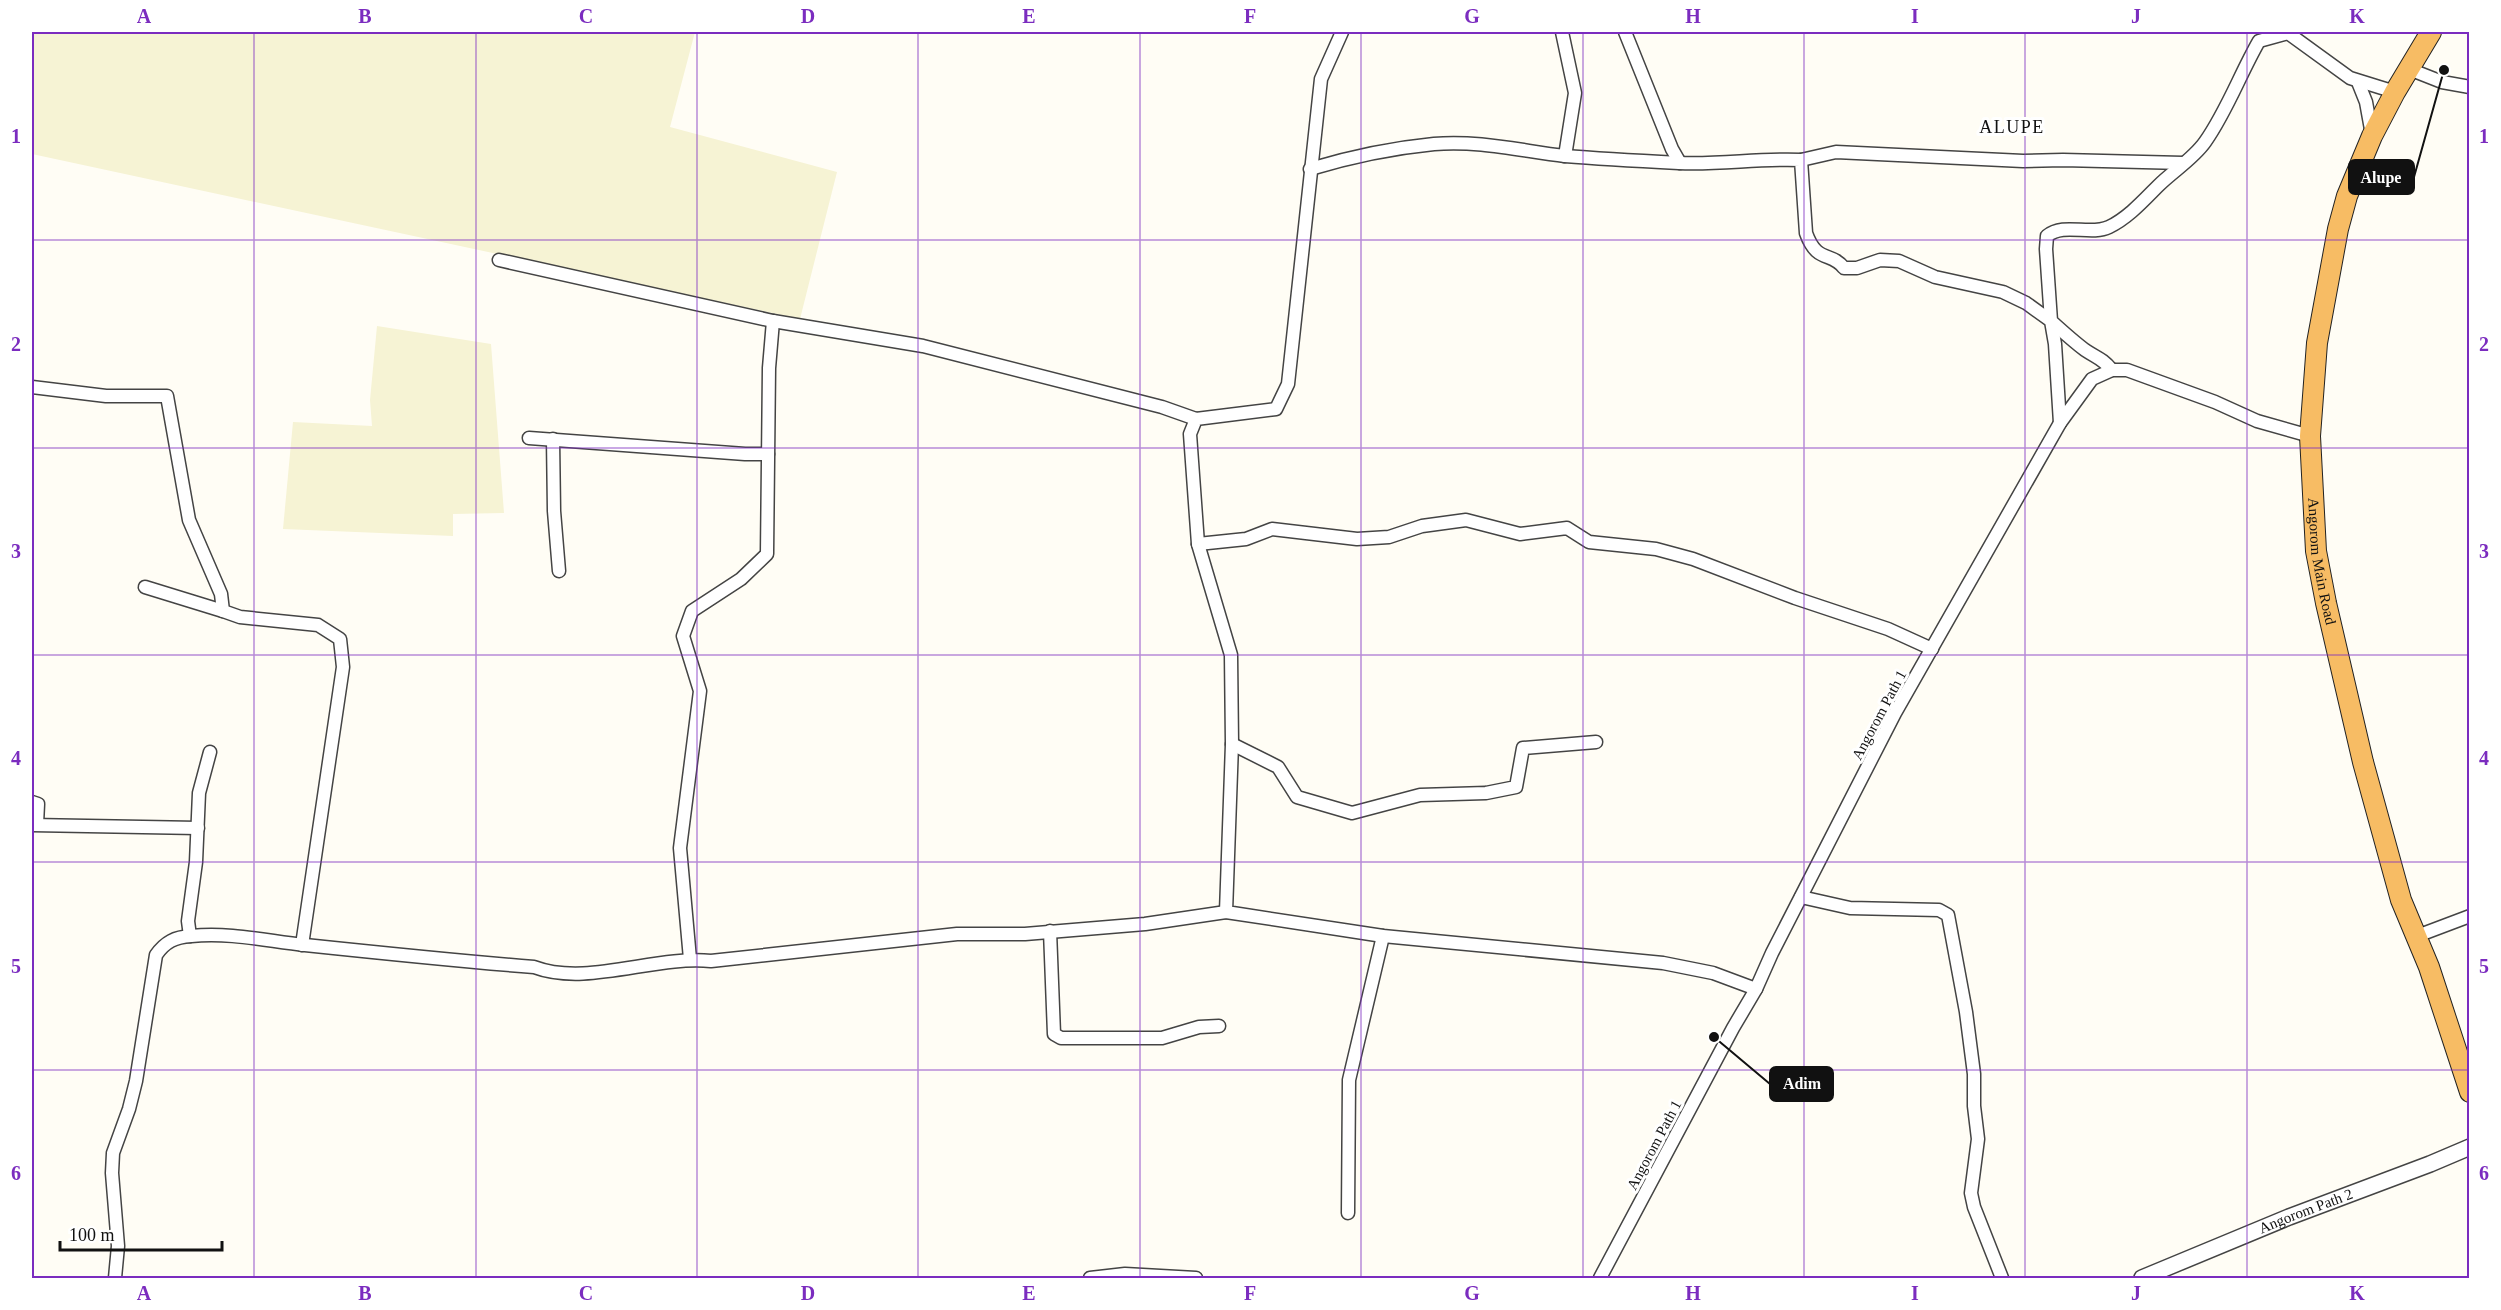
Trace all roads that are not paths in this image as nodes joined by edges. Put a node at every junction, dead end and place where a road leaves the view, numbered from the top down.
1 (1342, 32) edge
2 (1562, 32) edge
3 (1625, 32) edge
4 (2287, 32) edge
5 (2431, 32) edge
6 (2409, 69) junction
7 (2358, 82) junction
8 (2469, 87) edge
9 (2395, 92) junction
10 (2372, 136) junction
11 (1565, 156) junction
12 (1801, 160) junction
13 (1680, 163) junction
14 (2183, 163) junction
15 (1310, 169) junction
16 (499, 260) dead end
17 (773, 321) junction
18 (2051, 321) junction
19 (2112, 370) junction
20 (32, 387) edge
21 (1196, 419) junction
22 (2060, 423) junction
23 (2310, 436) junction
24 (529, 438) dead end
25 (553, 439) junction
26 (768, 454) junction
27 (1198, 544) junction
28 (559, 571) dead end
29 (145, 587) dead end
30 (223, 611) junction
31 (1932, 649) junction
32 (1596, 742) dead end
33 (1232, 744) junction
34 (210, 752) dead end
35 (32, 802) edge
36 (34, 824) edge
37 (198, 828) junction
38 (1801, 897) junction
39 (1226, 912) junction
40 (2469, 916) edge
41 (1050, 932) junction
42 (190, 936) junction
43 (1383, 936) junction
44 (2417, 936) junction
45 (302, 945) junction
46 (690, 959) junction
47 (1756, 989) junction
48 (1220, 1026) dead end
49 (2469, 1092) edge
50 (2469, 1147) edge
51 (1348, 1213) dead end
52 (116, 1278) edge
53 (1090, 1278) edge
54 (1196, 1278) edge
55 (1600, 1278) edge
56 (2002, 1278) edge
57 (2142, 1278) edge

1 - 15 street
2 - 11 street
3 - 13 street
4 - 7 street
4 - 14 street
5 - 6 highway, Angorom Main Road
6 - 8 street
6 - 9 highway, Angorom Main Road
7 - 9 street
7 - 10 street
9 - 10 highway, Angorom Main Road
10 - 23 highway, Angorom Main Road
11 - 13 street
11 - 15 street
12 - 13 street
12 - 14 street
12 - 18 street
14 - 18 street
15 - 21 street
16 - 17 street
17 - 21 street
17 - 26 street
18 - 19 street
18 - 22 street
19 - 22 street, Angorom Path 1
19 - 23 street
20 - 30 street
21 - 27 street
22 - 31 street, Angorom Path 1
23 - 44 highway, Angorom Main Road
24 - 25 street
25 - 26 street
25 - 28 street
26 - 46 street
27 - 31 street
27 - 33 street
29 - 30 street
30 - 45 street
31 - 38 street, Angorom Path 1
32 - 33 street
33 - 39 street
34 - 37 street
35 - 36 street
36 - 37 street
37 - 42 street
38 - 47 street, Angorom Path 1
38 - 56 street
39 - 41 street
39 - 43 street
40 - 44 street
41 - 46 street
41 - 48 street
42 - 45 street
42 - 52 street
43 - 47 street
43 - 51 street
44 - 49 highway, Angorom Main Road
45 - 46 street
47 - 55 street, Angorom Path 1
50 - 57 street, Angorom Path 2
53 - 54 street

